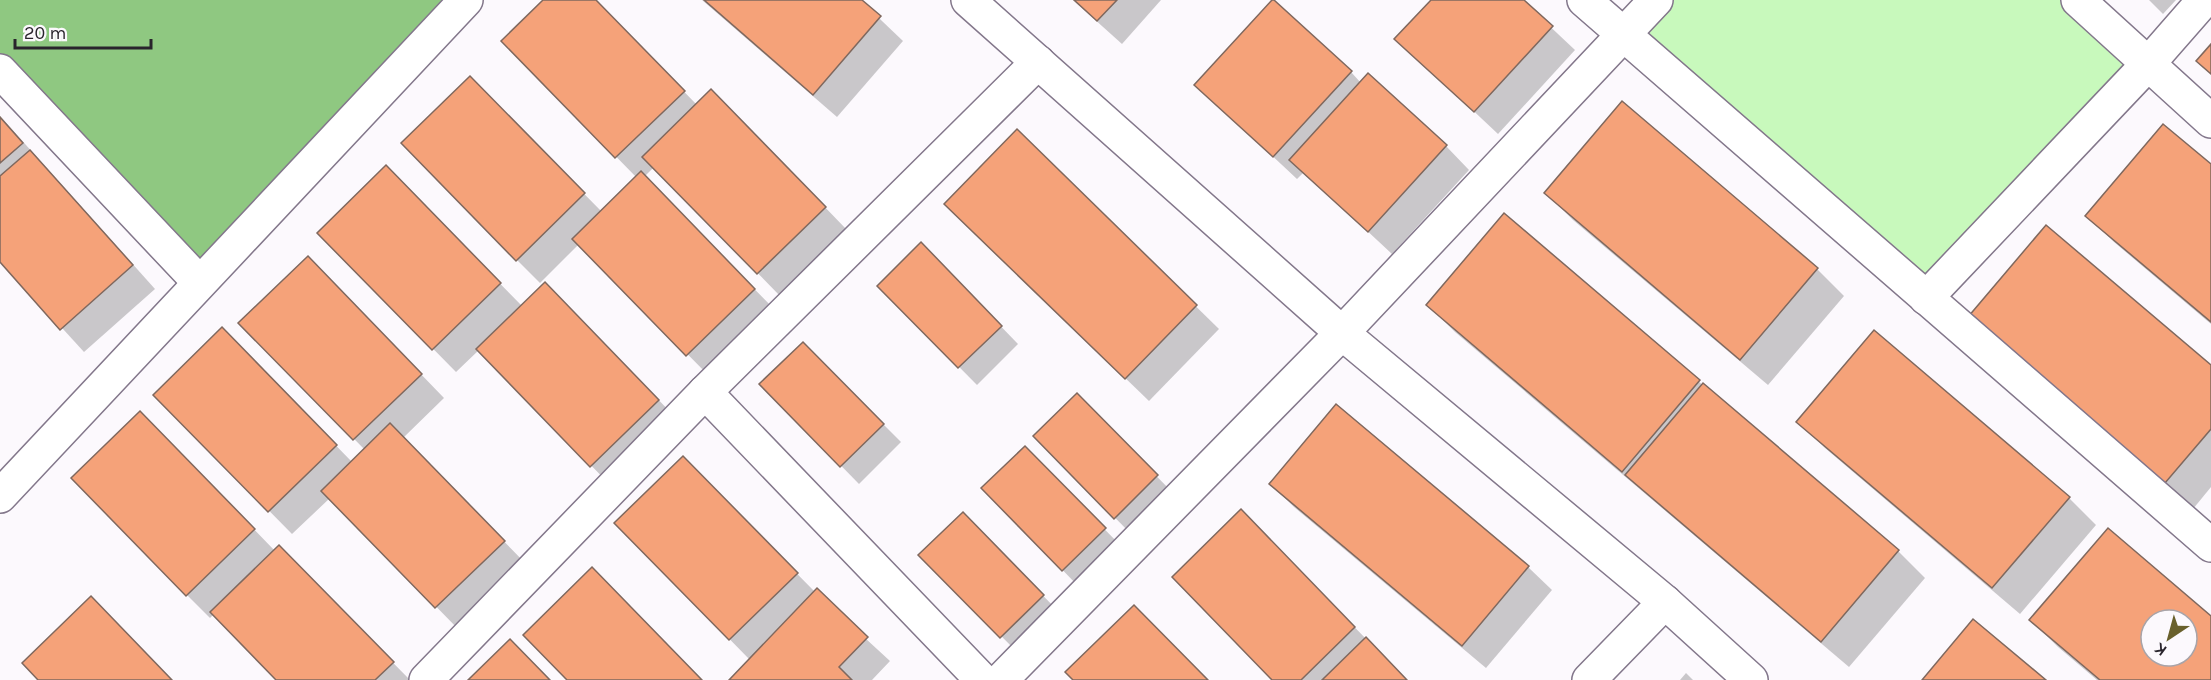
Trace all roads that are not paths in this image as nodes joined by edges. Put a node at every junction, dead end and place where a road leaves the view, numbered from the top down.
1 (466, 0) edge
2 (968, 0) edge
3 (1584, 0) edge
4 (1656, 0) edge
5 (2078, 0) edge
6 (2204, 0) edge
7 (1623, 34) junction
8 (1038, 62) junction
9 (2148, 64) junction
10 (0, 71) edge
11 (2211, 121) edge
12 (199, 282) junction
13 (1926, 298) junction
14 (1342, 333) junction
15 (705, 392) junction
16 (0, 496) edge
17 (2211, 545) edge
18 (1665, 602) junction
19 (426, 680) edge
20 (982, 680) edge
21 (1001, 680) edge
22 (1589, 680) edge
23 (1751, 680) edge

1 - 12 street
2 - 8 street
3 - 7 street
4 - 7 street
5 - 9 street
6 - 9 street
7 - 13 street
7 - 14 street
8 - 14 street
8 - 15 street
9 - 11 street
9 - 13 street
10 - 12 street
12 - 16 street
13 - 17 street
14 - 18 street
14 - 21 street
15 - 19 street
15 - 20 street
18 - 22 street
18 - 23 street

